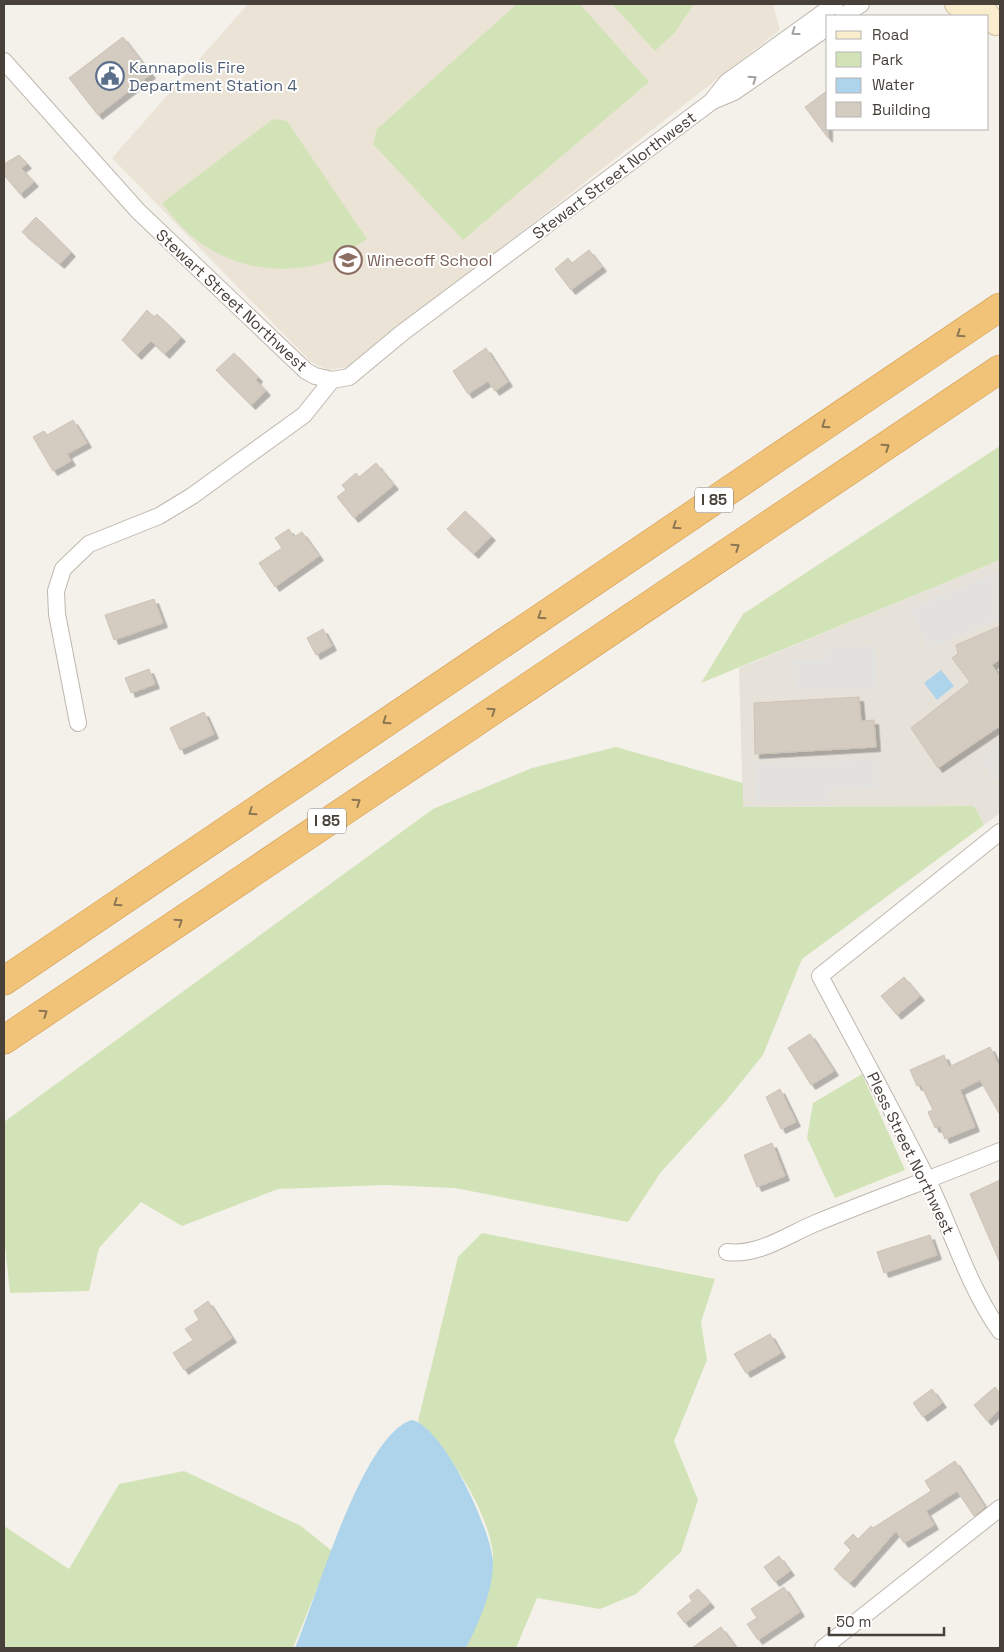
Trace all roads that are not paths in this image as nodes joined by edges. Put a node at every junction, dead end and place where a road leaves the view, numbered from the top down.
1 (835, 4) edge
2 (861, 4) edge
3 (956, 4) edge
4 (980, 4) edge
5 (844, 15) edge
6 (972, 15) edge
7 (988, 15) edge
8 (826, 28) edge
9 (4, 61) edge
10 (711, 102) junction
11 (1000, 307) edge
12 (1000, 369) edge
13 (1000, 378) edge
14 (332, 380) junction
15 (916, 427) junction
16 (78, 724) dead end
17 (1000, 832) edge
18 (4, 981) edge
19 (4, 1040) edge
20 (1000, 1151) edge
21 (928, 1181) junction
22 (727, 1252) dead end
23 (1000, 1331) edge
24 (1000, 1508) edge
25 (823, 1648) edge

1 -> 10 street, Stewart Street Northwest
2 - 5 street
3 - 6 street
4 - 7 street
10 -> 8 street, Stewart Street Northwest
9 - 14 street, Stewart Street Northwest
10 - 14 street, Stewart Street Northwest
11 -> 18 highway, I 85
12 - 15 highway, I 85
13 - 15 highway
14 - 16 street
19 -> 15 highway, I 85
17 - 21 street, Pless Street Northwest
20 - 21 street
21 - 22 street
21 - 23 street, Pless Street Northwest
24 - 25 street

